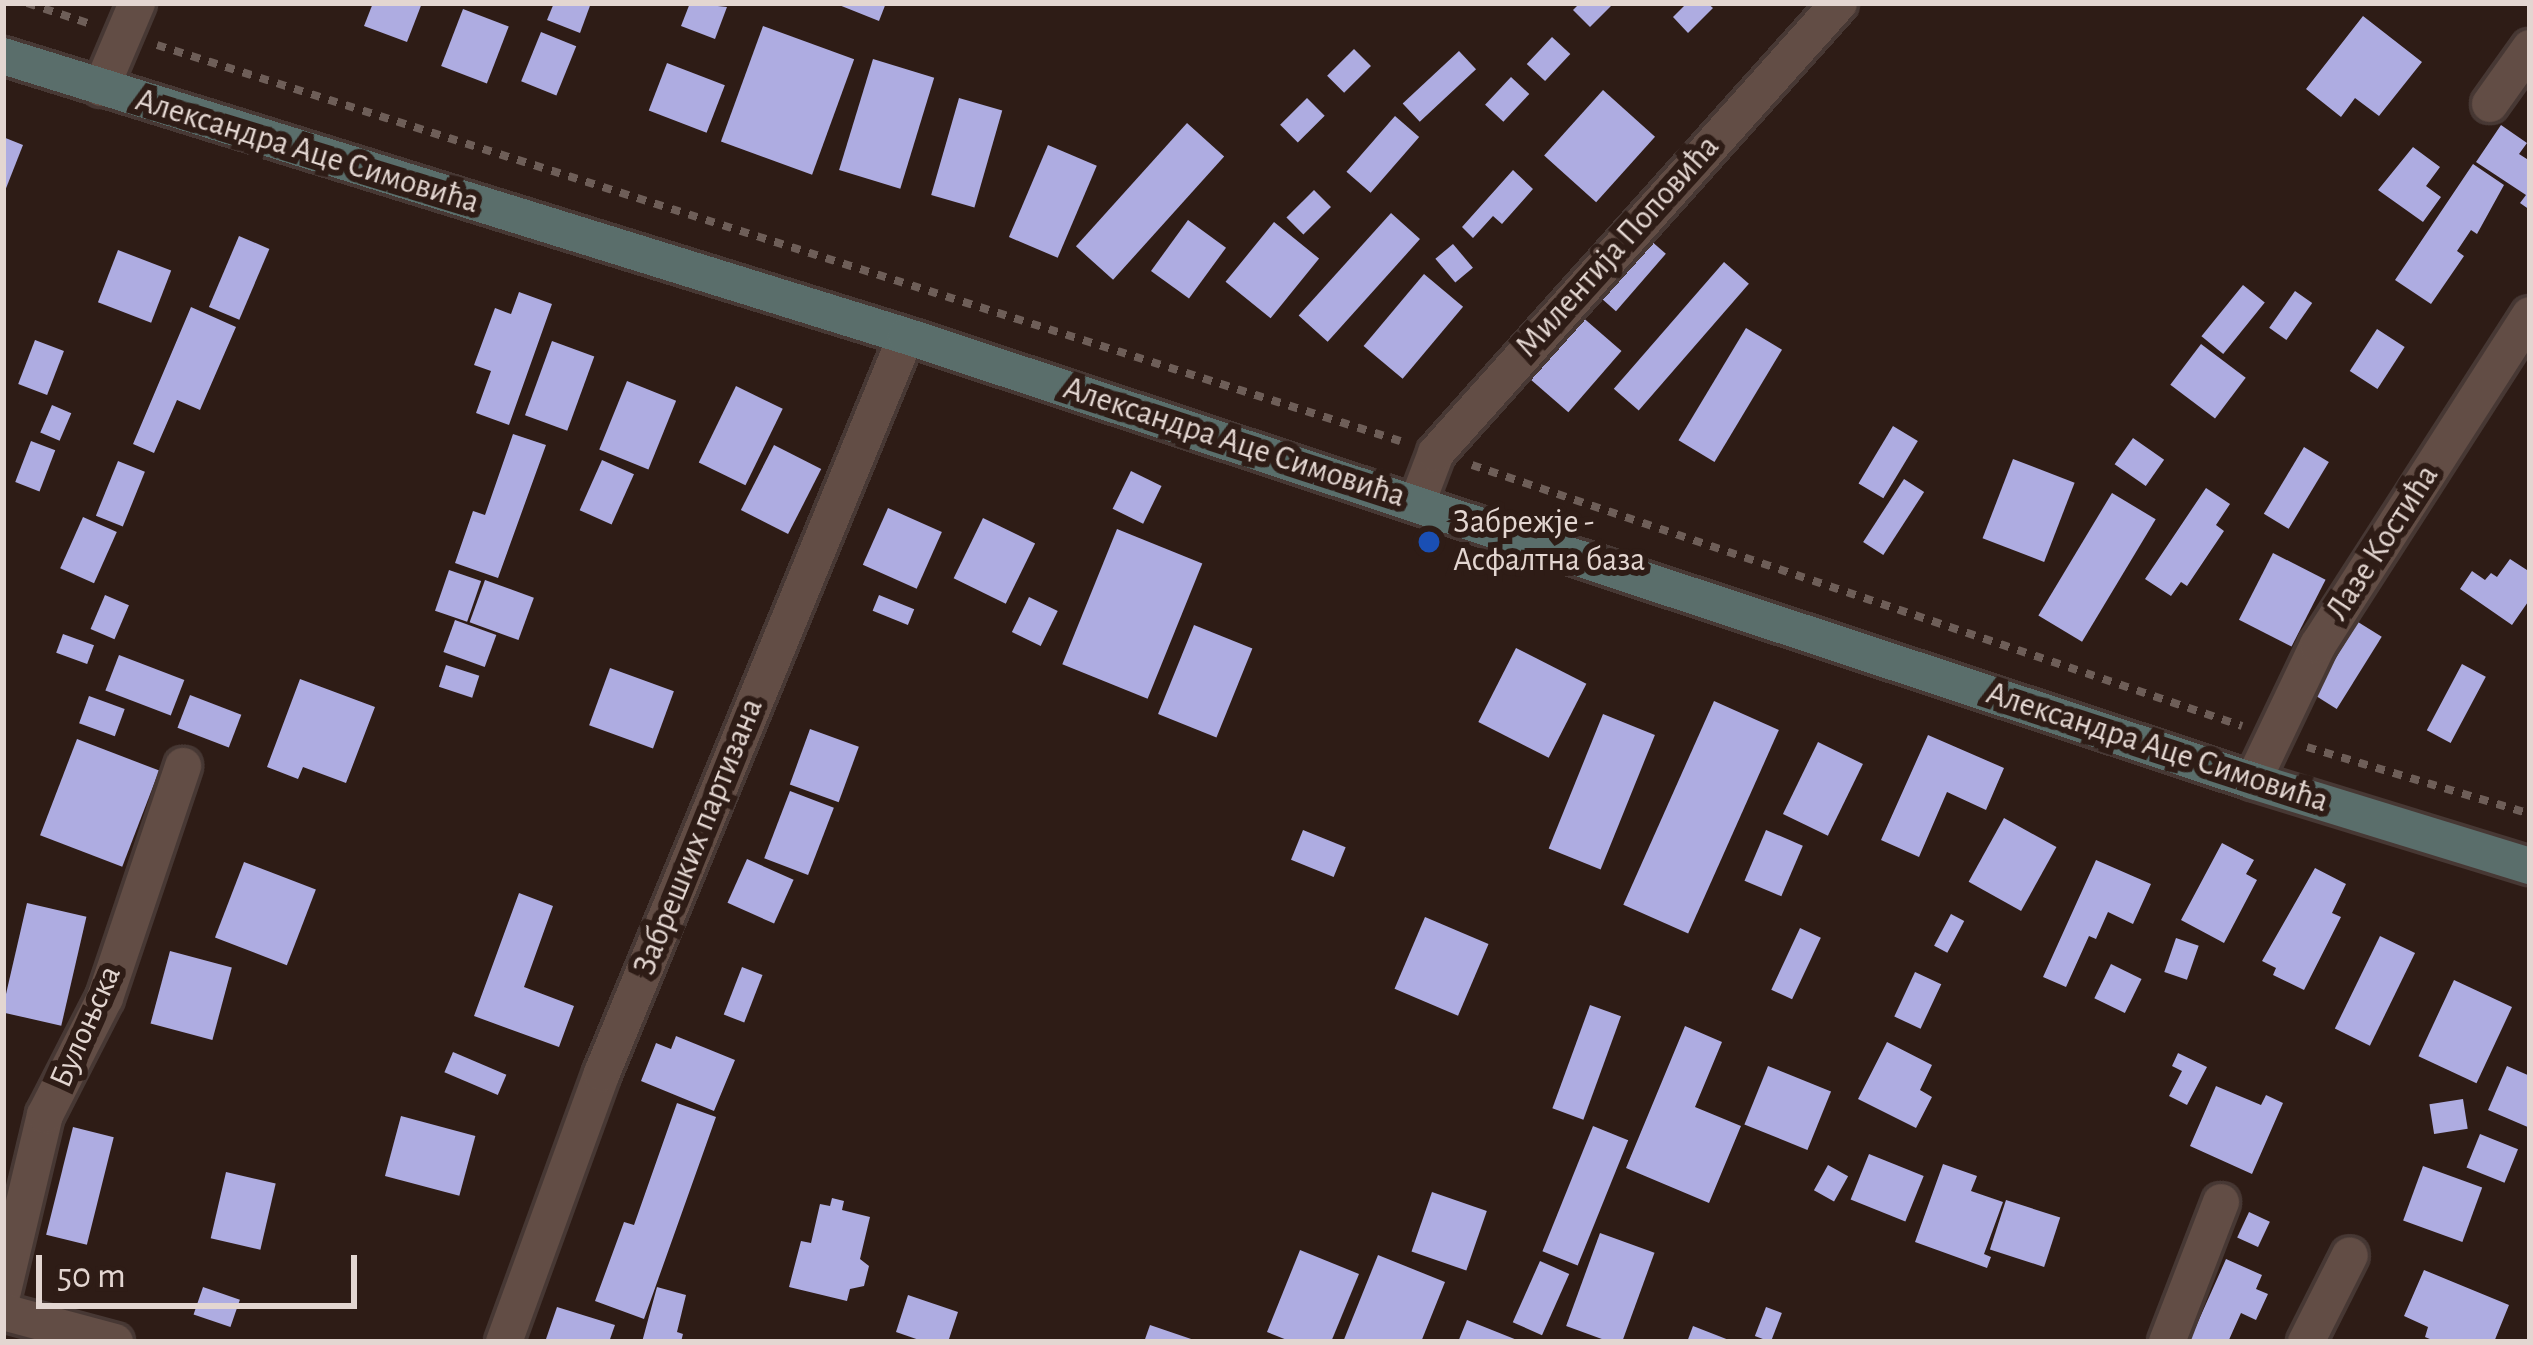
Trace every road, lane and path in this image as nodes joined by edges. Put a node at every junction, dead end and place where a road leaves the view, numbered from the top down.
1 (27, 3) edge
2 (1839, 3) edge
3 (129, 18) edge
4 (2530, 48) edge
5 (3, 56) edge
6 (101, 88) junction
7 (2490, 104) dead end
8 (2530, 315) edge
9 (906, 336) junction
10 (1436, 453) junction
11 (1417, 503) junction
12 (2271, 736) junction
13 (183, 766) dead end
14 (2254, 781) junction
15 (2530, 814) edge
16 (2530, 866) edge
17 (2221, 1202) dead end
18 (2350, 1255) dead end
19 (3, 1291) edge
20 (3, 1312) edge
21 (115, 1342) edge
22 (504, 1342) edge
23 (2167, 1342) edge
24 (2306, 1342) edge

1 - 3 path
2 - 10 street, Милентија Поповића
3 - 6 street
3 - 10 path
4 - 7 street
5 - 6 street, Александра Аце Симовића
6 - 9 street, Александра Аце Симовића
8 - 12 street, Лазе Костића
9 - 11 street, Александра Аце Симовића
9 - 22 street, Забрешких партизана
10 - 11 street, Милентија Поповића
10 - 12 path
11 - 14 street, Александра Аце Симовића
12 - 14 street, Лазе Костића
12 - 15 path
13 - 19 street, Булоњска
14 - 16 street, Александра Аце Симовића
17 - 23 street
18 - 24 street
20 - 21 street

